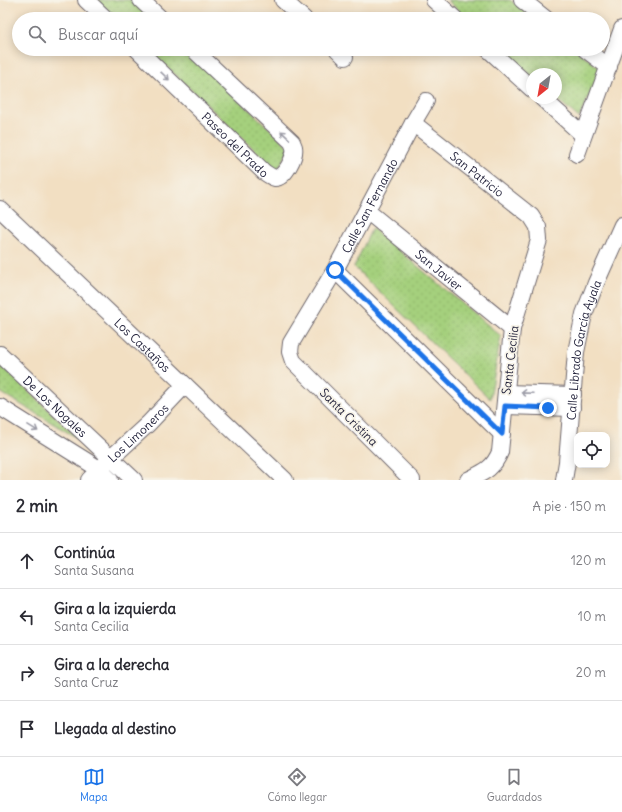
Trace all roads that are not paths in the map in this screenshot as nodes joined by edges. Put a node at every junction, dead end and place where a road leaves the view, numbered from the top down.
1 (86, 0) edge
2 (141, 0) edge
3 (283, 0) edge
4 (434, 0) edge
5 (522, 0) edge
6 (99, 12) edge
7 (154, 12) edge
8 (296, 12) edge
9 (447, 12) edge
10 (537, 12) edge
11 (622, 29) edge
12 (144, 56) edge
13 (200, 56) edge
14 (496, 56) edge
15 (595, 56) edge
16 (609, 67) junction
17 (526, 84) edge
18 (426, 101) dead end
19 (548, 104) edge
20 (413, 123) junction
21 (583, 136) junction
22 (577, 154) dead end
23 (367, 211) junction
24 (2, 215) edge
25 (622, 226) edge
26 (538, 227) joint
27 (335, 270) junction
28 (512, 329) junction
29 (290, 352) joint
30 (0, 354) edge
31 (185, 385) junction
32 (505, 400) junction
33 (573, 402) junction
34 (0, 407) edge
35 (502, 434) junction
36 (111, 458) junction
37 (99, 476) edge
38 (134, 480) edge
39 (285, 480) edge
40 (412, 480) edge
41 (468, 480) edge
42 (564, 480) edge

1 - 6 street
2 - 7 street
3 - 8 street
4 - 9 street
5 - 10 street
11 - 16 street
12 -> 13 street, Paseo del Prado
14 - 17 street
15 - 16 street
16 - 21 street
18 - 20 street, Calle San Fernando
19 - 21 street
20 - 23 street, Calle San Fernando
20 - 26 street, San Patricio
21 - 22 street
23 - 27 street, Calle San Fernando
23 - 28 street, San Javier
24 - 31 street, Los Castaños
25 - 33 street, Calle Librado García Ayala
26 - 28 street, Santa Cecilia
27 - 29 street, Calle San Fernando
27 - 35 street
28 - 32 street, Santa Cecilia
29 - 40 street, Santa Cristina
30 - 36 street, De Los Nogales
31 - 36 street, Los Limoneros
31 - 39 street, Los Castaños
32 - 33 street
32 - 35 street, Santa Cecilia
33 - 42 street, Calle Librado García Ayala
34 -> 37 street, De Los Nogales
35 - 41 street, Santa Cecilia
36 - 37 street, Los Limoneros
36 - 38 street, De Los Nogales

